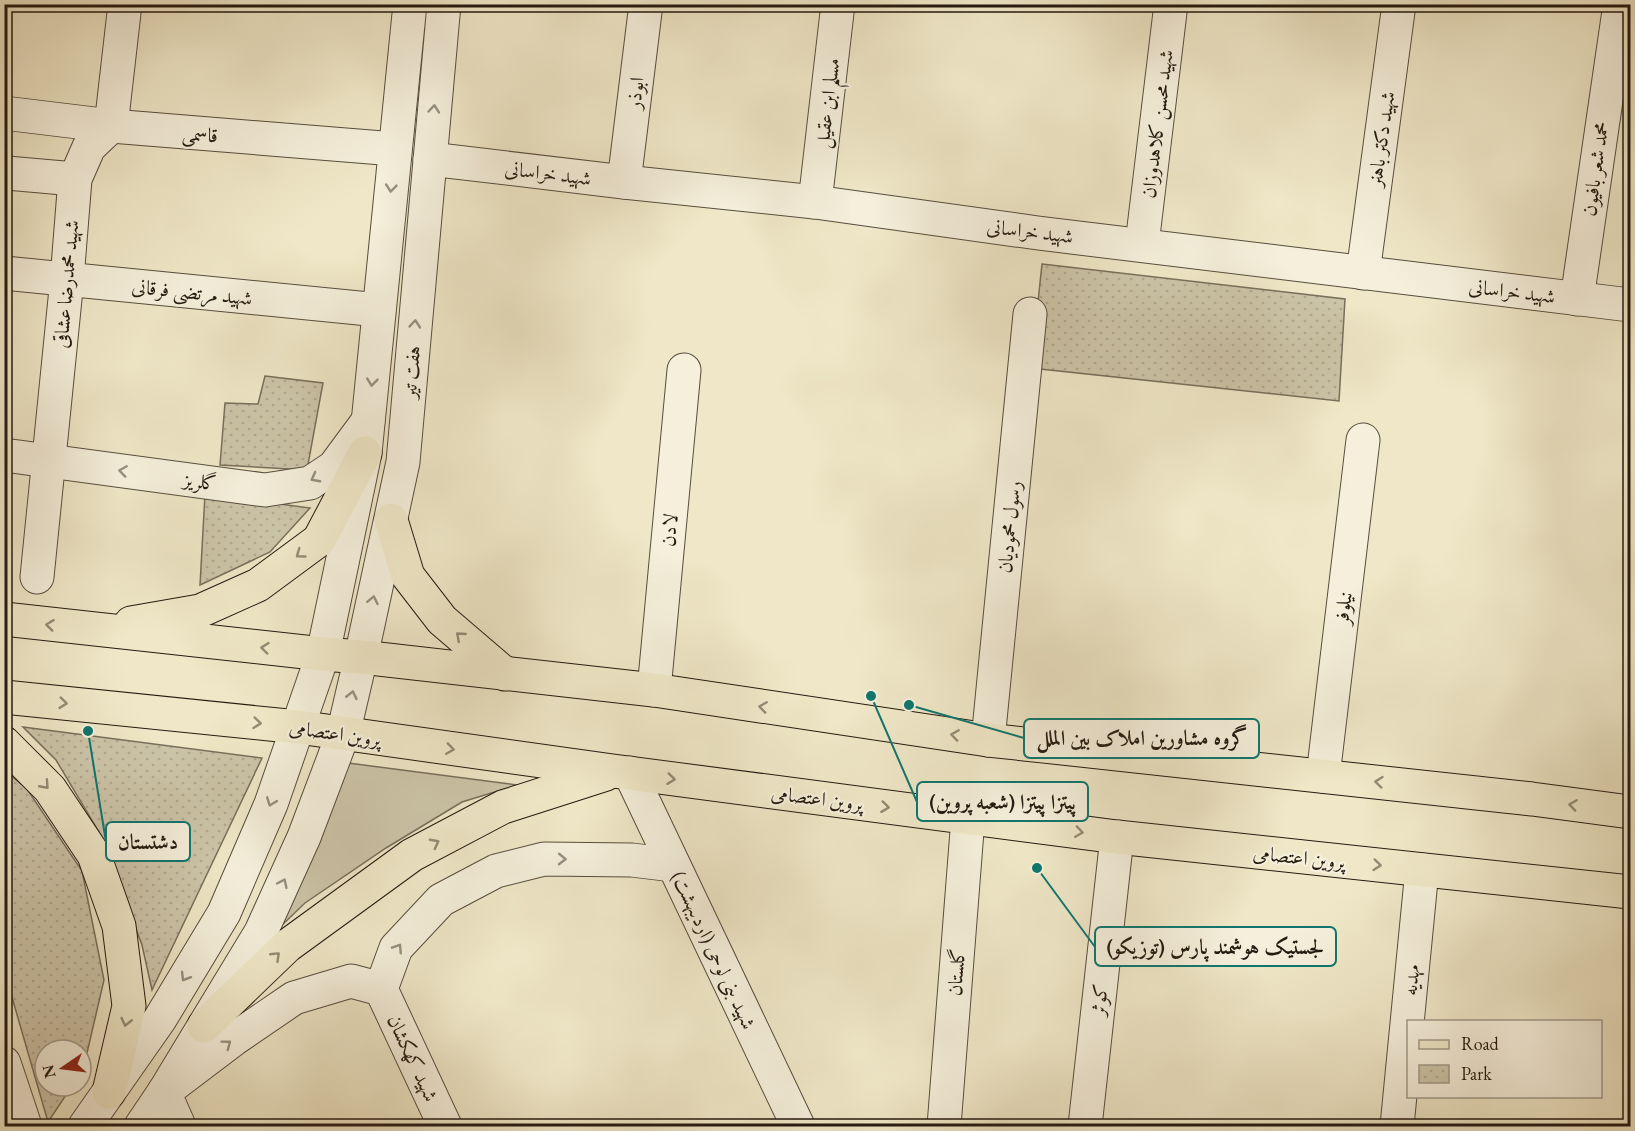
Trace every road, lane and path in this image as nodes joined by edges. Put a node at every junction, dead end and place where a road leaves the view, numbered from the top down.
1 (125, 4) edge
2 (410, 4) edge
3 (444, 4) edge
4 (646, 4) edge
5 (838, 4) edge
6 (1171, 4) edge
7 (1399, 4) edge
8 (1620, 4) edge
9 (4, 113) edge
10 (111, 126) junction
11 (395, 149) junction
12 (430, 159) junction
13 (7, 173) dead end
14 (75, 179) junction
15 (624, 182) junction
16 (815, 202) junction
17 (1142, 244) junction
18 (4, 273) edge
19 (1363, 273) junction
20 (67, 279) junction
21 (1576, 299) junction
22 (1630, 305) edge
23 (379, 310) junction
24 (1030, 314) dead end
25 (684, 370) dead end
26 (368, 421) junction
27 (405, 433) junction
28 (1363, 440) dead end
29 (365, 453) junction
30 (4, 455) edge
31 (49, 461) junction
32 (391, 520) junction
33 (37, 577) dead end
34 (4, 619) edge
35 (93, 630) junction
36 (323, 654) junction
37 (361, 657) junction
38 (504, 674) junction
39 (654, 690) junction
40 (4, 697) edge
41 (298, 727) junction
42 (343, 734) junction
43 (988, 740) junction
44 (4, 743) edge
45 (621, 772) junction
46 (1323, 776) junction
47 (1630, 812) edge
48 (968, 818) junction
49 (1117, 837) junction
50 (673, 865) junction
51 (1422, 870) junction
52 (1630, 892) edge
53 (213, 930) junction
54 (248, 954) junction
55 (381, 989) junction
56 (1407, 1020) edge
57 (1407, 1024) edge
58 (204, 1026) junction
59 (4, 1063) edge
60 (109, 1092) junction
61 (164, 1092) junction
62 (25, 1126) edge
63 (85, 1126) edge
64 (141, 1126) edge
65 (179, 1126) edge
66 (445, 1126) edge
67 (798, 1126) edge
68 (944, 1126) edge
69 (1085, 1126) edge
70 (1397, 1126) edge

1 - 10 street
2 - 11 street, هفت تیر
12 -> 3 street, هفت تیر
4 - 15 street, ابوذر
5 - 16 street, مسلم ابن عقیل
6 - 17 street, شهید محسن کلاهدوزان
7 - 19 street, شهید دکتر باهنر
8 - 21 street, محمد شعر بافیون
9 - 10 street, قاسمی
10 - 11 street, قاسمی
10 - 14 street, شهید محمدرضا عشاقی
11 -> 23 street, هفت تیر
12 - 15 street, شهید خراسانی
27 -> 12 street, هفت تیر
13 - 14 street
14 - 20 street, شهید محمدرضا عشاقی
15 - 16 street, شهید خراسانی
16 - 17 street, شهید خراسانی
17 - 19 street, شهید خراسانی
18 - 20 street, شهید مرتضی فرقانی
19 - 21 street, شهید خراسانی
20 - 23 street, شهید مرتضی فرقانی
20 - 31 street, شهید محمدرضا عشاقی
21 - 22 street, شهید خراسانی
23 -> 26 street, هفت تیر
24 - 43 street, رسول محمودیان
25 - 39 street, لادن
26 - 27 street
26 - 29 street, هفت تیر
26 -> 31 street, گلریز
27 - 32 street, هفت تیر
28 - 46 street, نیلوفر
29 -> 35 main road
29 - 36 street, هفت تیر
30 - 31 street, گلریز
31 - 33 street, شهید محمدرضا عشاقی
37 -> 32 street, هفت تیر
38 -> 32 main road
35 -> 34 main road
36 -> 35 main road
36 - 37 main road
36 - 41 street, هفت تیر
37 - 38 main road
42 -> 37 street, هفت تیر
38 - 39 main road
43 -> 39 main road
40 -> 41 main road, پروین اعتصامی
41 - 42 main road, پروین اعتصامی
41 -> 53 street, هفت تیر
42 -> 45 main road, پروین اعتصامی
54 -> 42 street, هفت تیر
43 - 46 main road
44 -> 60 main road
45 -> 48 main road, پروین اعتصامی
45 - 50 street, شهید بنی لوحی (اردیبهشت)
58 -> 45 main road
47 -> 46 main road
48 -> 49 main road, پروین اعتصامی
48 - 68 street, گلستان
49 -> 51 main road, پروین اعتصامی
49 - 69 street, کوثر
55 -> 50 street
50 - 67 street, شهید بنی لوحی (اردیبهشت)
51 - 52 main road, پروین اعتصامی
51 - 56 street, مهدیه
53 - 54 street
53 -> 60 street, هفت تیر
54 - 58 street, هفت تیر
61 -> 55 street
55 - 66 street, شهید کهکشان
57 - 70 street, مهدیه
58 - 61 street, هفت تیر
59 - 62 street
60 - 63 street, هفت تیر
61 - 64 street, هفت تیر
61 - 65 street

